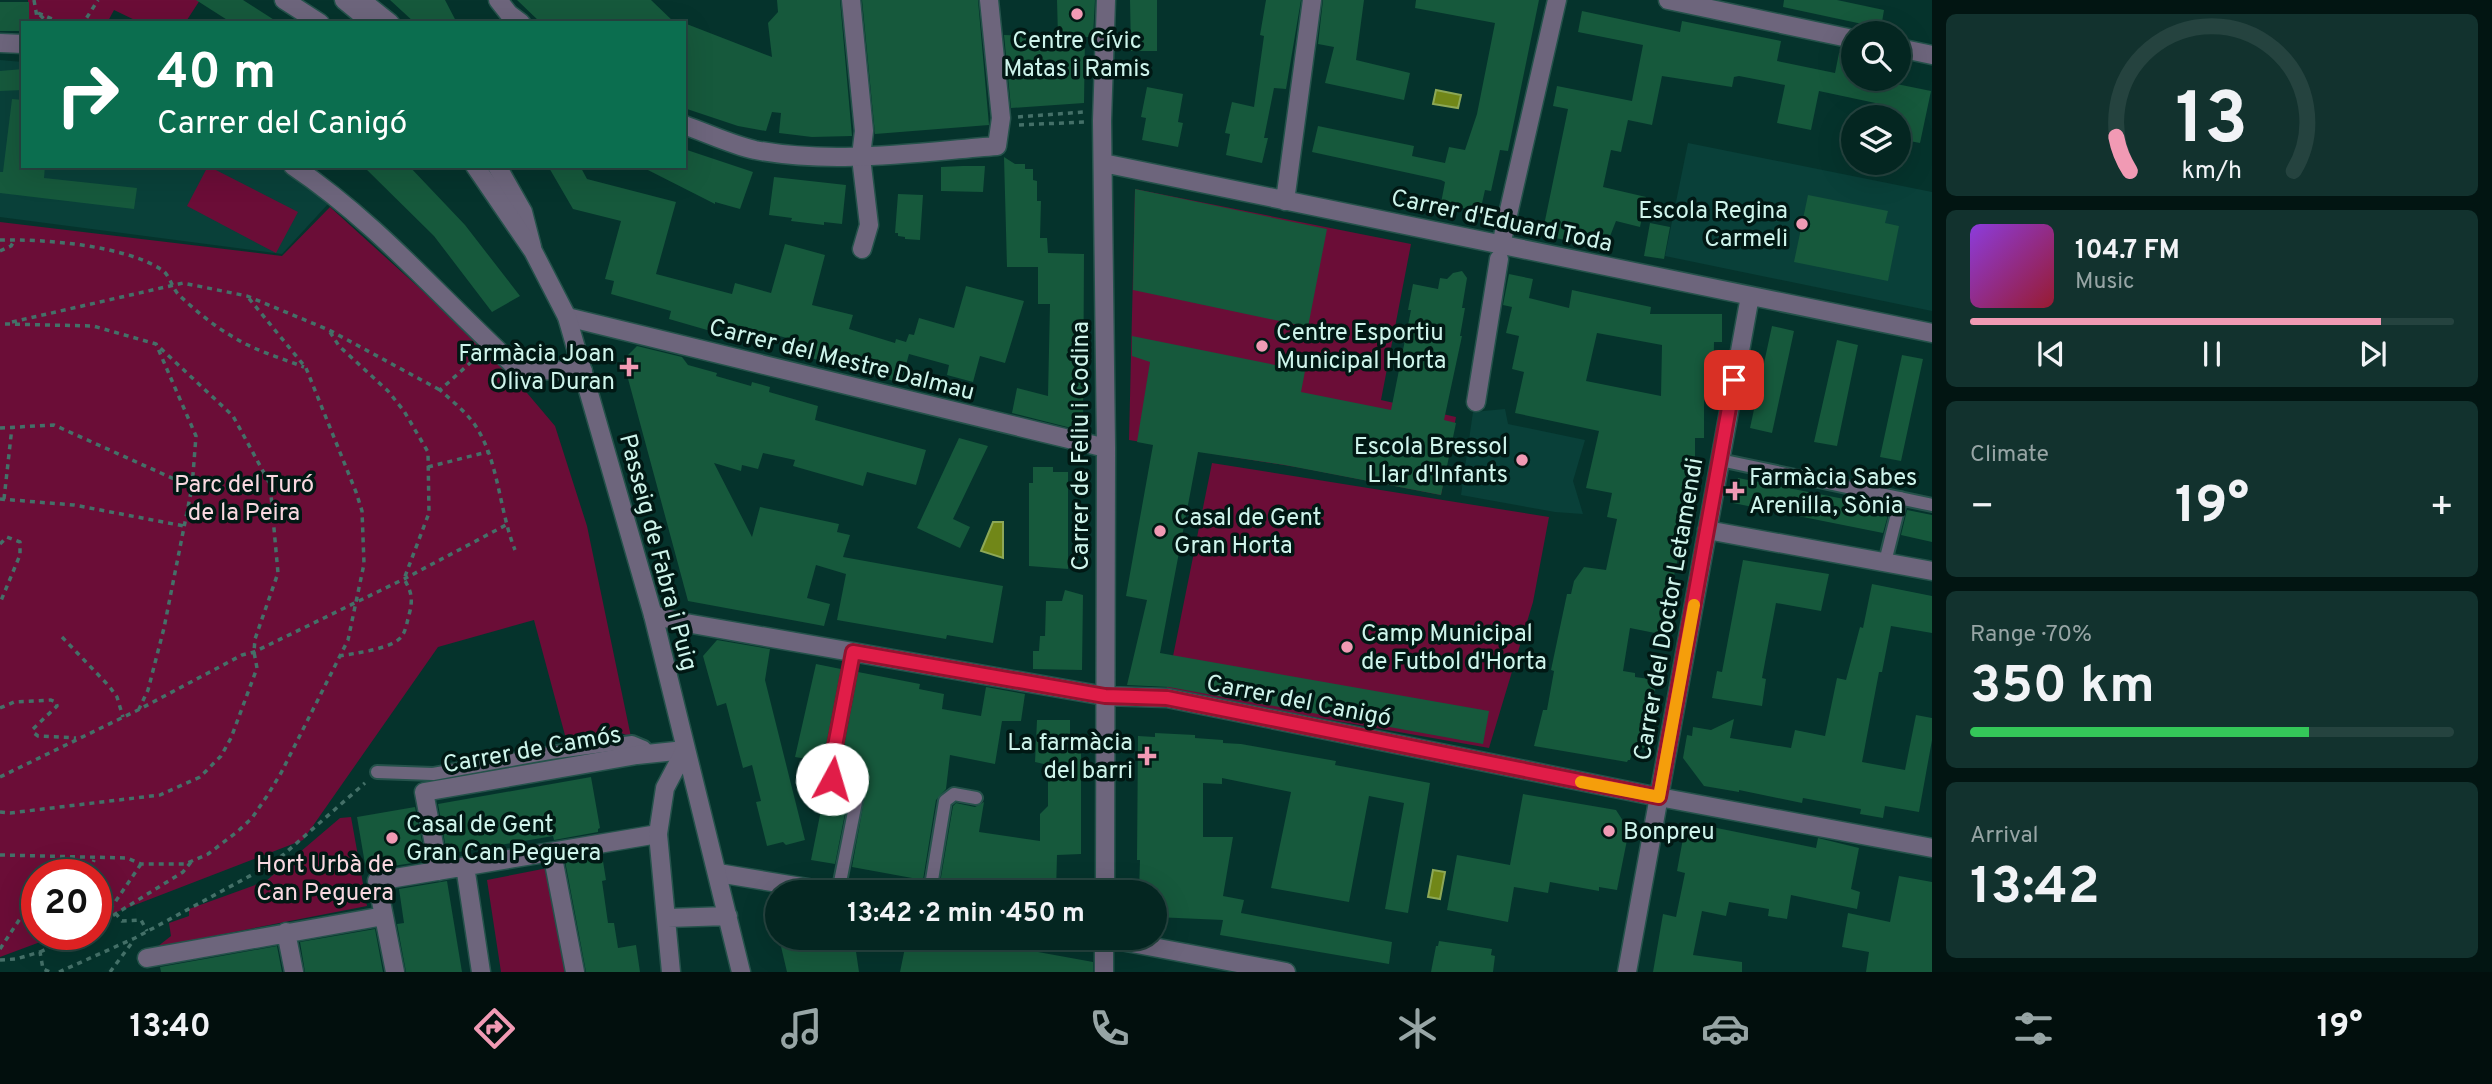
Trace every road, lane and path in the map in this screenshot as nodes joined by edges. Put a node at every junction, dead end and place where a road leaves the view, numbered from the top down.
1 (34, 0) edge
2 (98, 0) edge
3 (284, 0) edge
4 (344, 0) edge
5 (361, 0) edge
6 (498, 0) edge
7 (850, 0) edge
8 (989, 0) edge
9 (1106, 0) edge
10 (1312, 0) edge
11 (1557, 0) edge
12 (1668, 0) edge
13 (38, 13) junction
14 (38, 21) edge
15 (46, 21) edge
16 (57, 21) edge
17 (85, 21) edge
18 (317, 21) edge
19 (370, 21) edge
20 (387, 21) edge
21 (519, 21) edge
22 (1841, 36) edge
23 (0, 43) edge
24 (21, 44) edge
25 (1911, 51) edge
26 (1932, 55) edge
27 (1096, 116) junction
28 (1009, 118) dead end
29 (1010, 125) dead end
30 (686, 126) edge
31 (862, 161) junction
32 (1103, 163) junction
33 (296, 168) edge
34 (476, 168) edge
35 (498, 168) edge
36 (1284, 201) junction
37 (0, 240) edge
38 (15, 240) junction
39 (862, 248) dead end
40 (0, 251) edge
41 (533, 251) junction
42 (1500, 252) junction
43 (171, 285) junction
44 (247, 296) junction
45 (1750, 296) junction
46 (567, 317) junction
47 (2, 323) edge
48 (329, 330) junction
49 (1932, 333) edge
50 (156, 344) junction
51 (482, 351) dead end
52 (306, 368) junction
53 (583, 371) junction
54 (440, 390) junction
55 (1475, 402) dead end
56 (12, 427) junction
57 (0, 428) edge
58 (1105, 448) junction
59 (487, 452) junction
60 (1720, 460) junction
61 (428, 467) junction
62 (191, 487) junction
63 (1901, 498) junction
64 (2, 499) edge
65 (1932, 505) edge
66 (506, 525) junction
67 (184, 526) junction
68 (1707, 530) junction
69 (0, 544) edge
70 (516, 550) dead end
71 (1885, 562) junction
72 (1932, 571) edge
73 (404, 579) junction
74 (0, 589) edge
75 (6, 592) junction
76 (358, 602) junction
77 (0, 603) edge
78 (653, 615) junction
79 (62, 637) dead end
80 (254, 652) junction
81 (853, 652) junction
82 (340, 656) junction
83 (1105, 696) junction
84 (0, 708) edge
85 (138, 710) junction
86 (123, 717) junction
87 (78, 738) junction
88 (685, 750) junction
89 (651, 754) junction
90 (377, 772) joint
91 (0, 777) edge
92 (1659, 797) junction
93 (975, 798) dead end
94 (0, 813) edge
95 (658, 834) junction
96 (1932, 848) edge
97 (0, 855) edge
98 (95, 859) joint
99 (192, 861) junction
100 (554, 863) dead end
101 (141, 864) junction
102 (465, 866) junction
103 (439, 871) junction
104 (718, 873) junction
105 (840, 880) edge
106 (932, 880) edge
107 (1105, 880) edge
108 (765, 881) edge
109 (115, 914) junction
110 (112, 916) edge
111 (384, 916) junction
112 (728, 916) junction
113 (21, 917) edge
114 (667, 918) junction
115 (147, 931) junction
116 (286, 932) junction
117 (135, 938) junction
118 (0, 949) edge
119 (44, 950) edge
120 (1105, 950) edge
121 (1167, 950) edge
122 (40, 952) junction
123 (0, 960) edge
124 (148, 965) edge
125 (50, 972) edge
126 (59, 972) edge
127 (110, 972) edge
128 (294, 972) edge
129 (394, 972) edge
130 (481, 972) edge
131 (575, 972) edge
132 (671, 972) edge
133 (741, 972) edge
134 (1104, 972) edge
135 (1286, 972) edge
136 (1627, 972) edge

1 - 13 path
2 - 17 path
3 - 18 street
4 - 19 street
5 - 20 street
6 - 21 street
7 - 31 street
8 - 31 street
9 - 27 street, Carrer de Feliu i Codina
10 - 36 street
11 - 42 street
12 - 22 street
13 - 14 path
13 - 15 path
13 - 16 path
23 - 24 street
25 - 26 street
27 - 28 path
27 - 29 path
27 - 32 street, Carrer de Feliu i Codina
30 - 31 street
31 - 39 street
32 - 36 street, Carrer d'Eduard Toda
32 - 58 street, Carrer de Feliu i Codina
33 - 53 street
34 - 41 street, Passeig de Fabra i Puig
35 - 41 street
36 - 42 street, Carrer d'Eduard Toda
37 - 38 path
38 - 40 path
38 - 43 path
41 - 46 street, Passeig de Fabra i Puig
42 - 45 street, Carrer d'Eduard Toda
42 - 55 street
43 - 44 path
43 - 47 path
43 - 52 path
44 - 48 path
44 - 52 path
45 - 49 street, Carrer d'Eduard Toda
45 - 60 street, Carrer del Doctor Letamendi
46 - 53 street, Passeig de Fabra i Puig
46 - 58 street, Carrer del Mestre Dalmau
47 - 50 path
48 - 54 path
48 - 61 path
50 - 62 path
50 - 80 path
51 - 54 path
52 - 76 path
53 - 78 street, Passeig de Fabra i Puig
54 - 59 path
56 - 57 path
56 - 62 path
56 - 64 path
58 - 83 street, Carrer de Feliu i Codina
59 - 61 path
59 - 66 path
60 - 63 lane
60 - 68 street, Carrer del Doctor Letamendi
61 - 73 path
62 - 67 path
63 - 65 lane
63 - 71 lane
64 - 67 path
66 - 70 path
66 - 73 path
67 - 85 path
68 - 71 street
68 - 92 street, Carrer del Doctor Letamendi
69 - 75 path
71 - 72 street
73 - 76 path
73 - 82 path
74 - 75 path
75 - 77 path
76 - 80 path
76 - 82 path
78 - 81 street, Carrer del Canigó
78 - 88 street, Passeig de Fabra i Puig
79 - 86 path
80 - 85 path
80 - 94 path
81 - 83 street, Carrer del Canigó
81 - 105 lane
82 - 99 path
83 - 92 street, Carrer del Canigó
83 - 107 street, Carrer de Feliu i Codina
84 - 87 path
85 - 86 path
86 - 87 path
87 - 91 path
88 - 89 street, Carrer de Camós
88 - 95 street
88 - 104 street, Passeig de Fabra i Puig
89 - 90 lane
89 - 103 street, Carrer de Camós
90 - 115 path
92 - 96 street, Carrer del Canigó
92 - 136 street, Carrer del Doctor Letamendi
93 - 106 lane
95 - 102 street
95 - 114 street
97 - 98 path
98 - 101 path
99 - 101 path
99 - 109 path
100 - 131 street
101 - 109 path
102 - 103 street
102 - 130 street
103 - 111 street
104 - 108 street
104 - 112 street, Passeig de Fabra i Puig
109 - 110 path
109 - 115 path
111 - 116 street
111 - 129 street
112 - 114 street
112 - 133 street, Passeig de Fabra i Puig
113 - 118 path
114 - 132 street
115 - 117 path
116 - 124 street
116 - 128 street
117 - 126 path
117 - 127 path
119 - 122 path
120 - 134 street
121 - 135 street
122 - 123 path
122 - 125 path

